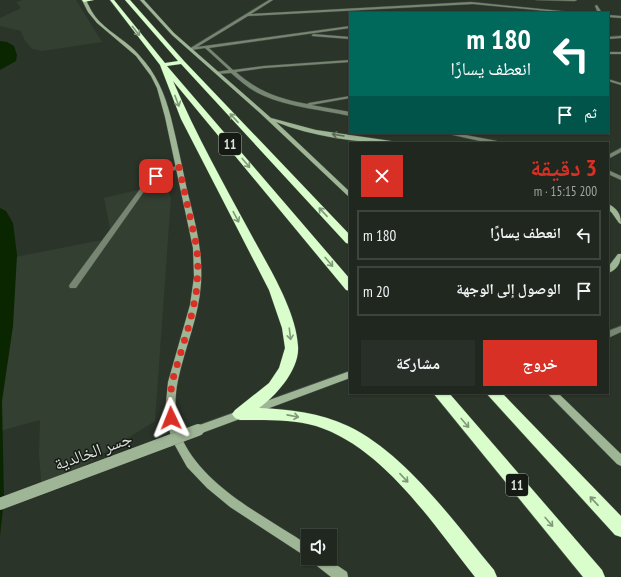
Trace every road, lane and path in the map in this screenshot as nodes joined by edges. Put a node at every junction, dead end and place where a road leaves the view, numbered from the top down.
1 (87, 0) edge
2 (112, 0) edge
3 (142, 0) edge
4 (271, 0) edge
5 (444, 0) edge
6 (538, 0) edge
7 (575, 0) edge
8 (128, 1) edge
9 (476, 3) junction
10 (502, 6) junction
11 (597, 6) dead end
12 (384, 9) junction
13 (495, 11) dead end
14 (394, 12) edge
15 (572, 12) edge
16 (600, 12) edge
17 (245, 15) junction
18 (349, 27) edge
19 (340, 28) junction
20 (297, 34) junction
21 (349, 34) edge
22 (621, 37) edge
23 (349, 38) edge
24 (609, 38) edge
25 (206, 47) junction
26 (191, 49) junction
27 (620, 53) edge
28 (609, 54) edge
29 (349, 61) edge
30 (182, 62) junction
31 (163, 65) junction
32 (233, 71) junction
33 (218, 73) junction
34 (609, 80) edge
35 (621, 84) edge
36 (349, 97) edge
37 (304, 105) junction
38 (262, 112) junction
39 (349, 114) edge
40 (452, 134) edge
41 (385, 142) edge
42 (492, 142) edge
43 (621, 150) edge
44 (609, 156) edge
45 (179, 167) junction
46 (609, 172) edge
47 (621, 178) edge
48 (349, 194) edge
49 (609, 207) edge
50 (621, 222) edge
51 (349, 240) edge
52 (621, 256) edge
53 (609, 270) edge
54 (73, 286) dead end
55 (349, 286) edge
56 (621, 329) edge
57 (609, 335) edge
58 (349, 374) edge
59 (441, 394) edge
60 (494, 394) edge
61 (553, 394) edge
62 (240, 414) junction
63 (621, 461) edge
64 (0, 504) edge
65 (621, 529) edge
66 (301, 547) edge
67 (326, 565) edge
68 (342, 577) edge
69 (487, 577) edge
70 (595, 577) edge

1 - 45 main road
2 -> 31 highway, 11
3 - 8 highway
3 - 26 main road
4 - 17 street
5 - 9 street
6 - 7 street
8 - 30 highway, 11
9 - 10 street
9 - 12 street
10 - 13 street
10 - 15 street
11 - 16 street
12 - 14 street
12 - 17 street
17 - 26 street
18 - 19 street
19 - 20 street
19 - 21 street
20 - 23 street
20 - 25 street
22 - 24 street
25 - 26 street
25 - 32 street
26 - 33 main road
27 - 28 street
29 - 32 street
30 - 31 highway
51 -> 30 highway, 11
31 -> 55 highway, 11
31 -> 62 highway
32 - 33 street
32 - 37 street
33 - 38 main road
34 - 35 street
36 - 37 street
37 - 39 street
41 -> 38 main road
38 - 48 main road
40 - 42 street
43 - 44 street
45 - 54 street
45 - 66 main road
46 - 47 street
49 - 50 main road
52 - 53 main road
56 - 57 street
58 - 62 main road, جسر الخالدية
59 -> 70 highway, 11
65 -> 60 highway
61 - 63 main road
62 - 64 main road, جسر الخالدية, bridge
62 -> 69 highway
67 - 68 main road

